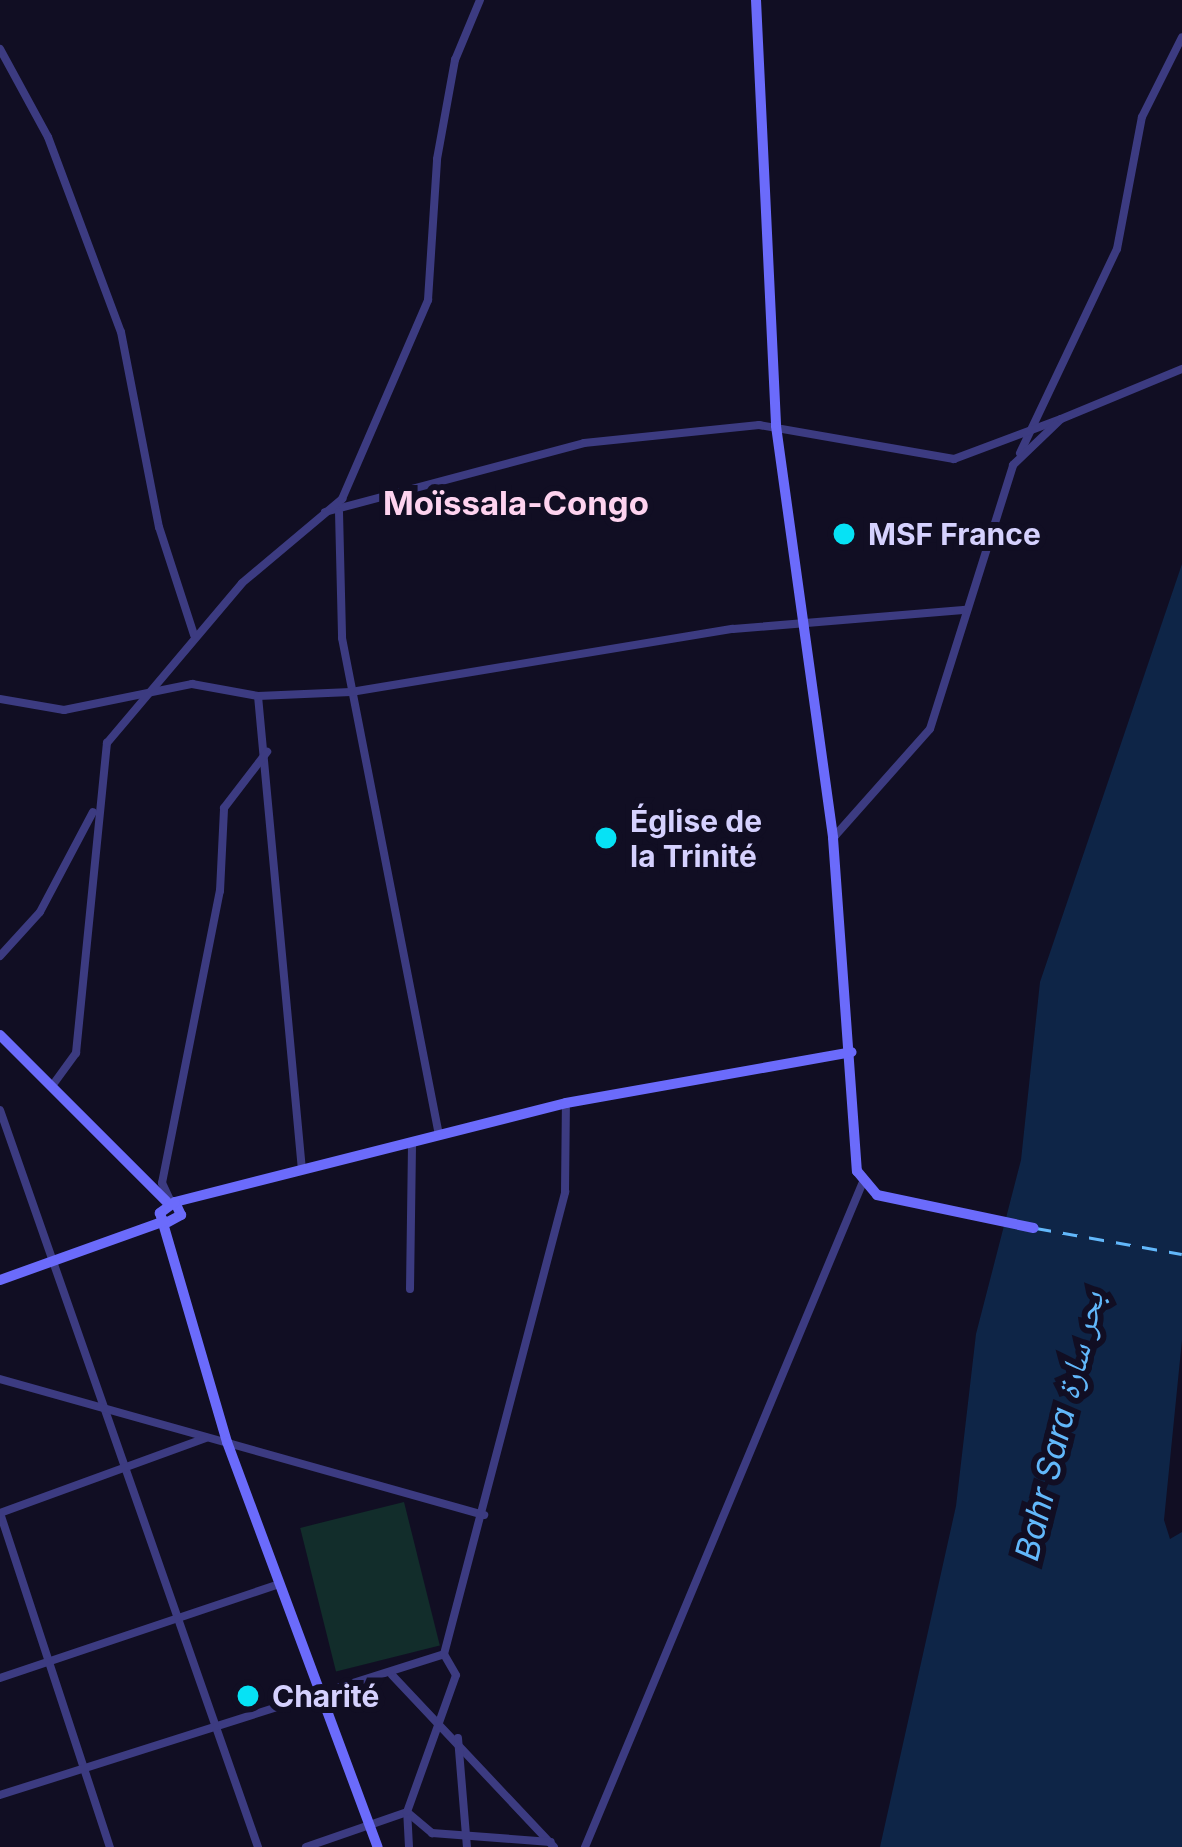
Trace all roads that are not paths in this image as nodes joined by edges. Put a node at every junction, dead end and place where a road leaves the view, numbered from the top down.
1 (480, 0) edge
2 (756, 0) edge
3 (1182, 37) edge
4 (0, 49) edge
5 (1182, 369) edge
6 (1060, 419) junction
7 (776, 426) junction
8 (1030, 435) junction
9 (1013, 465) junction
10 (342, 499) junction
11 (324, 512) junction
12 (338, 513) junction
13 (966, 610) junction
14 (802, 622) junction
15 (194, 635) junction
16 (149, 688) junction
17 (351, 692) junction
18 (258, 695) junction
19 (0, 699) edge
20 (267, 750) junction
21 (97, 806) junction
22 (833, 838) junction
23 (0, 956) edge
24 (0, 1035) edge
25 (851, 1052) junction
26 (52, 1086) junction
27 (566, 1103) junction
28 (0, 1110) edge
29 (440, 1135) junction
30 (5, 1142) edge
31 (412, 1143) junction
32 (302, 1169) junction
33 (862, 1184) junction
34 (170, 1202) junction
35 (166, 1222) junction
36 (1034, 1228) dead end
37 (50, 1262) junction
38 (0, 1280) edge
39 (410, 1289) dead end
40 (0, 1379) edge
41 (104, 1404) junction
42 (206, 1438) junction
43 (227, 1442) junction
44 (123, 1466) junction
45 (0, 1513) edge
46 (484, 1515) junction
47 (279, 1584) junction
48 (171, 1620) junction
49 (444, 1654) junction
50 (45, 1664) junction
51 (392, 1675) junction
52 (0, 1678) edge
53 (326, 1686) junction
54 (444, 1721) junction
55 (214, 1727) junction
56 (458, 1736) junction
57 (86, 1768) junction
58 (0, 1795) edge
59 (407, 1812) junction
60 (373, 1831) junction
61 (464, 1836) junction
62 (553, 1845) edge
63 (110, 1847) edge
64 (258, 1847) edge
65 (307, 1847) edge
66 (377, 1847) edge
67 (409, 1847) edge
68 (467, 1847) edge
69 (585, 1847) edge

1 - 10 street
2 - 7 main road
3 - 8 street
4 - 15 street
5 - 6 street
6 - 8 street
6 - 9 street
7 - 8 street
7 - 12 street
7 - 14 main road
8 - 9 street
9 - 13 street
10 - 11 street
10 - 12 street
11 - 12 street
11 - 15 street
12 - 17 street
13 - 14 street
13 - 22 street
14 - 17 street
14 - 22 main road
15 - 16 street
16 - 18 street
16 - 19 street
16 - 21 street
17 - 18 street
17 - 29 street
18 - 20 street
20 - 32 street
20 - 34 street
21 - 23 street
21 - 26 street
22 - 25 main road
24 - 26 main road
25 - 27 main road
25 - 33 main road
26 - 34 main road
27 - 29 main road
27 - 46 street
28 - 30 street
29 - 31 main road
30 - 37 street
31 - 32 main road
31 - 39 street
32 - 34 main road
33 - 36 main road
33 - 69 street
34 - 35 main road
35 - 37 main road
35 - 43 main road
37 - 38 main road
37 - 41 street
40 - 41 street
41 - 42 street
41 - 44 street
42 - 43 street
42 - 44 street
43 - 46 street
43 - 47 main road
44 - 45 street
44 - 48 street
45 - 50 street
46 - 49 street
47 - 48 street
47 - 53 main road
48 - 50 street
48 - 55 street
49 - 51 street
49 - 54 street
50 - 52 street
50 - 57 street
51 - 53 street
51 - 54 street
53 - 55 street
53 - 60 main road
54 - 56 street
54 - 59 street
55 - 57 street
55 - 64 street
56 - 61 street
56 - 62 street
57 - 58 street
57 - 63 street
59 - 60 street
59 - 61 street
59 - 67 street
60 - 65 street
60 - 66 main road
61 - 62 street
61 - 68 street

